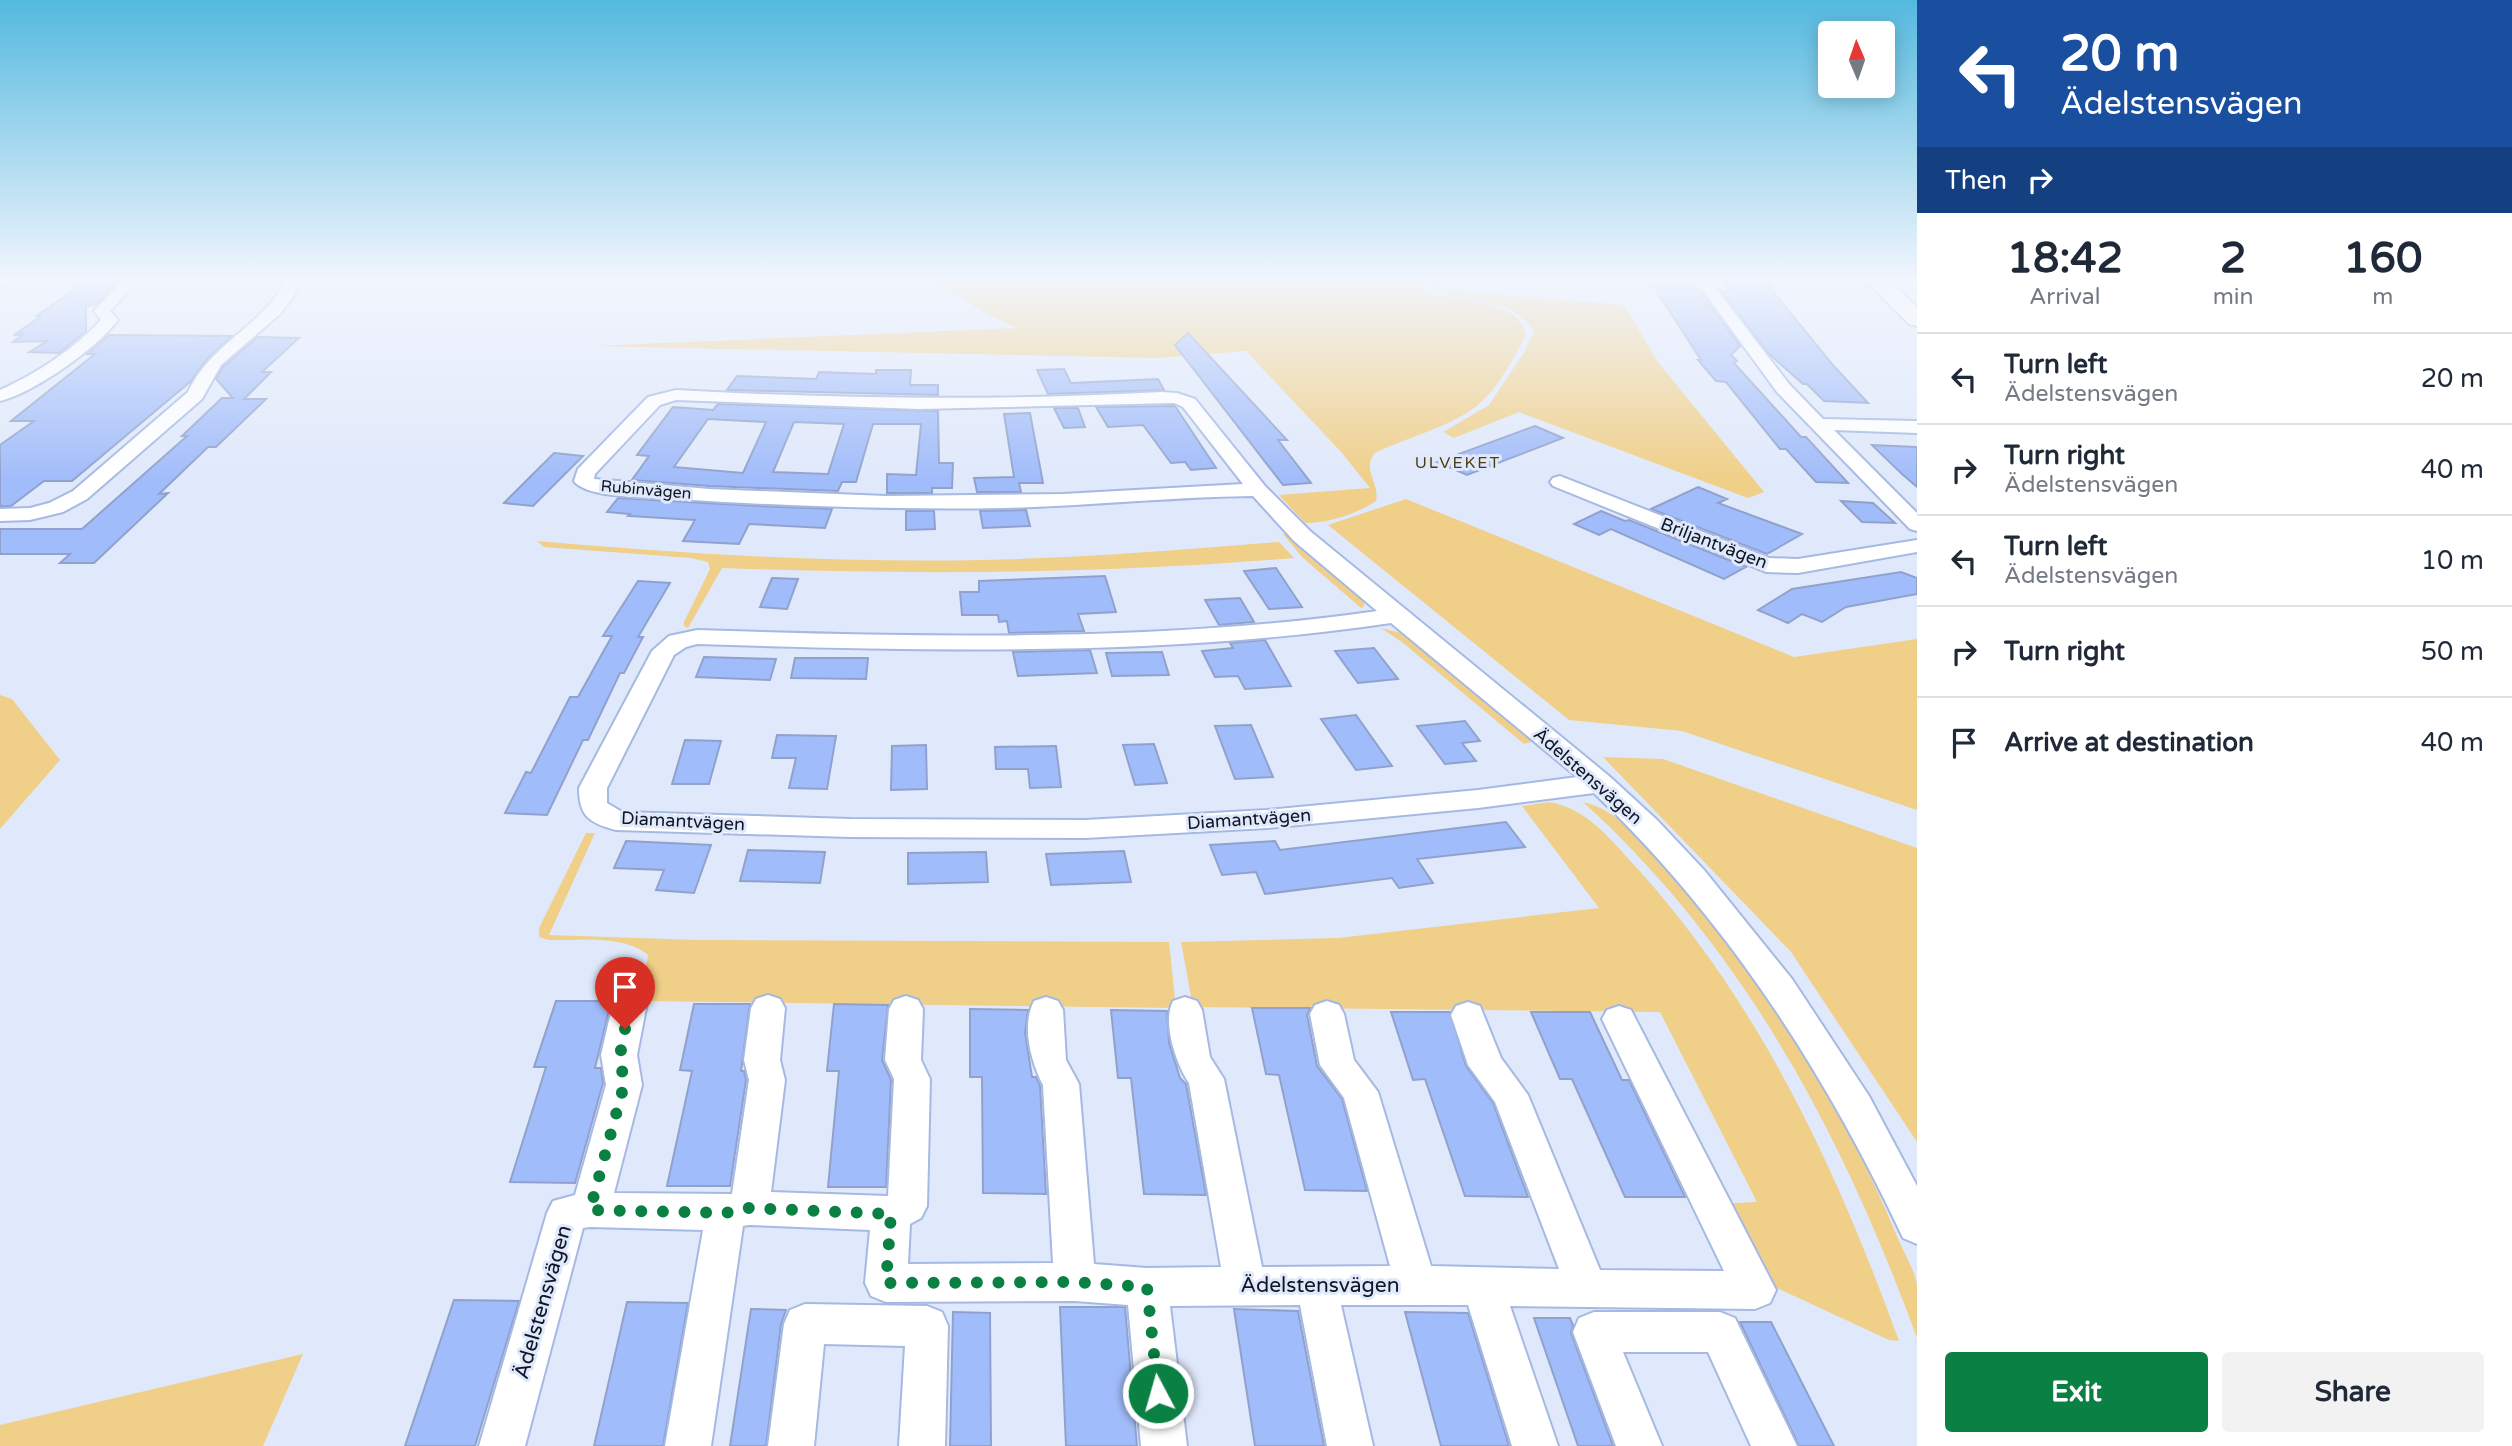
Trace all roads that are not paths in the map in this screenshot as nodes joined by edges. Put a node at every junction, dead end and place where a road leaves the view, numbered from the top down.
1 (81, 345) edge
2 (234, 345) edge
3 (1751, 345) edge
4 (0, 396) edge
5 (1177, 398) joint
6 (1819, 424) junction
7 (1917, 427) edge
8 (1560, 482) dead end
9 (1258, 490) junction
10 (0, 515) edge
11 (1917, 525) edge
12 (1917, 546) edge
13 (1396, 615) junction
14 (1600, 783) junction
15 (630, 1003) dead end
16 (768, 1008) dead end
17 (906, 1009) dead end
18 (1046, 1010) dead end
19 (1185, 1010) dead end
20 (1327, 1014) dead end
21 (1468, 1015) dead end
22 (1619, 1019) dead end
23 (590, 1210) junction
24 (737, 1210) junction
25 (891, 1214) junction
26 (1917, 1226) edge
27 (1075, 1282) junction
28 (886, 1283) junction
29 (1245, 1285) junction
30 (1416, 1285) junction
31 (1482, 1286) junction
32 (1147, 1287) junction
33 (1317, 1287) junction
34 (1587, 1289) junction
35 (1635, 1290) junction
36 (882, 1325) junction
37 (1656, 1332) junction
38 (502, 1446) edge
39 (688, 1446) edge
40 (790, 1446) edge
41 (922, 1446) edge
42 (1164, 1446) edge
43 (1350, 1446) edge
44 (1535, 1446) edge
45 (1639, 1446) edge
46 (1774, 1446) edge

1 - 4 street
2 - 10 street
3 - 6 street
5 - 9 street, Ädelstensvägen
5 - 9 street, Rubinvägen
6 - 7 street
6 - 11 street
8 - 12 street, Briljantvägen
9 - 13 street, Ädelstensvägen
13 - 14 street, Ädelstensvägen
13 - 14 street, Diamantvägen
14 - 26 street, Ädelstensvägen
15 - 23 street
16 - 24 street
17 - 25 street
18 - 27 street
19 - 29 street
20 - 30 street
21 - 34 street
22 - 35 street, Ädelstensvägen
23 - 24 street, Ädelstensvägen
23 - 38 street, Ädelstensvägen
24 - 25 street, Ädelstensvägen
24 - 39 street
25 - 28 street
27 - 28 street, Ädelstensvägen
27 - 32 street, Ädelstensvägen
28 - 36 street
29 - 32 street, Ädelstensvägen
29 - 33 street, Ädelstensvägen
30 - 31 street, Ädelstensvägen
30 - 33 street, Ädelstensvägen
31 - 34 street, Ädelstensvägen
31 - 44 street
32 - 42 street
33 - 43 street
34 - 35 street, Ädelstensvägen
35 - 37 street
36 - 40 street
36 - 41 street
37 - 45 street
37 - 46 street

